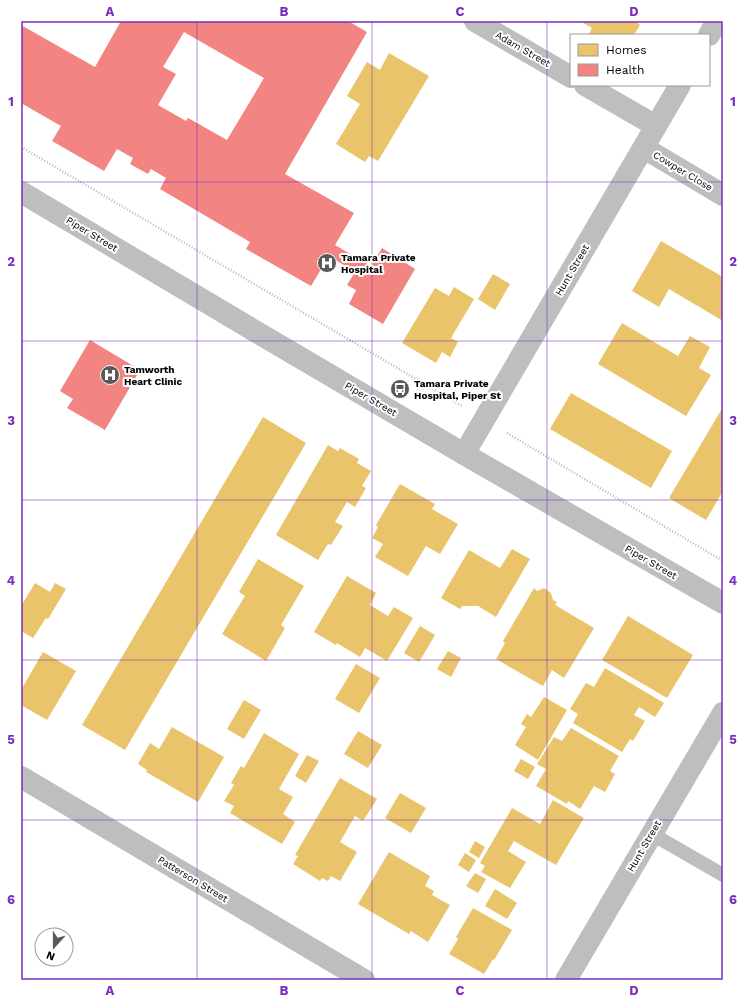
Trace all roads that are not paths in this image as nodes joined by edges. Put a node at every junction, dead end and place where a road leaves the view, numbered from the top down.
1 (475, 21) edge
2 (717, 21) edge
3 (710, 34) edge
4 (570, 76) edge
5 (587, 86) edge
6 (679, 86) edge
7 (656, 126) junction
8 (644, 148) junction
9 (21, 192) edge
10 (723, 195) edge
11 (464, 454) junction
12 (723, 603) edge
13 (723, 713) edge
14 (21, 777) edge
15 (652, 834) junction
16 (723, 875) edge
17 (364, 980) edge
18 (566, 980) edge

1 - 4 street, Adam Street
2 - 3 street
5 - 7 street
6 - 7 street, Hunt Street
7 - 8 street, Hunt Street
8 - 10 street, Cowper Close
8 - 11 street, Hunt Street
9 - 11 street, Piper Street
11 - 12 street, Piper Street
13 - 15 street, Hunt Street
14 - 17 street, Patterson Street
15 - 16 lane
15 - 18 street, Hunt Street

